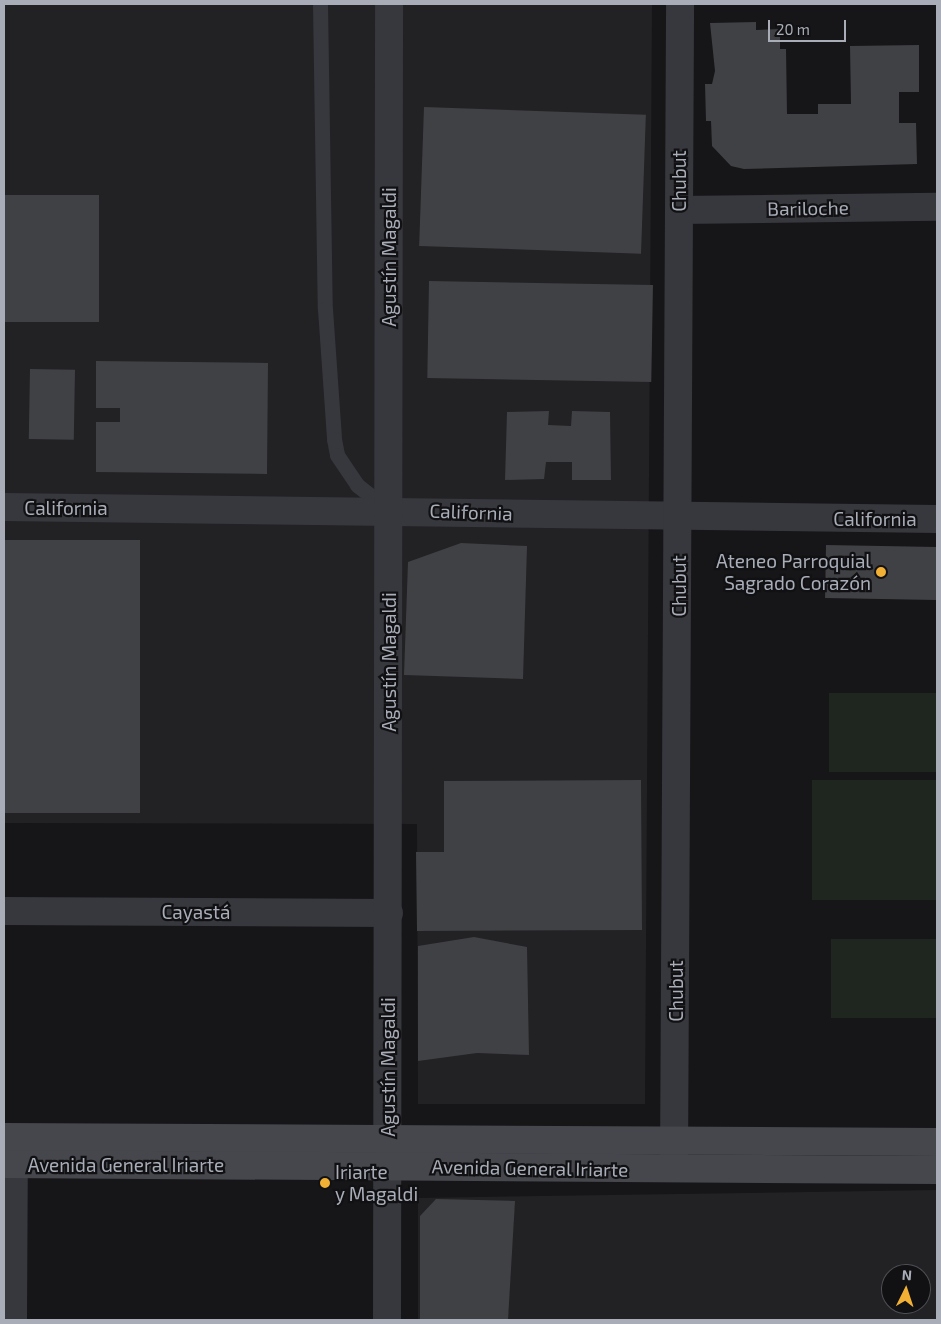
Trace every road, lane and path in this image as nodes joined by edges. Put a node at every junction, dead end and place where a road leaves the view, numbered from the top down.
1 (320, 4) edge
2 (389, 4) edge
3 (680, 4) edge
4 (937, 207) edge
5 (679, 210) junction
6 (4, 507) edge
7 (389, 510) junction
8 (679, 518) junction
9 (937, 519) edge
10 (4, 911) edge
11 (389, 913) junction
12 (9, 1137) edge
13 (388, 1139) junction
14 (675, 1141) junction
15 (937, 1142) edge
16 (9, 1164) edge
17 (388, 1166) junction
18 (674, 1169) junction
19 (937, 1170) edge
20 (13, 1320) edge
21 (387, 1320) edge

1 - 7 lane
2 - 7 street, Agustín Magaldi
3 - 5 street, Chubut
4 - 5 street, Bariloche
5 - 8 street, Chubut
6 - 7 street, California
7 - 8 street, California
7 - 11 street, Agustín Magaldi
8 - 9 street, California
8 - 14 street, Chubut
10 - 11 street, Cayastá
11 - 13 street, Agustín Magaldi
12 - 13 main road, Avenida General Iriarte
12 - 16 street
13 - 14 main road, Avenida General Iriarte
13 - 17 street, Agustín Magaldi
14 - 15 main road, Avenida General Iriarte
14 - 18 street, Chubut
16 - 17 main road, Avenida General Iriarte
16 - 20 street
17 - 18 main road, Avenida General Iriarte
17 - 21 street, Agustín Magaldi
18 - 19 main road, Avenida General Iriarte

